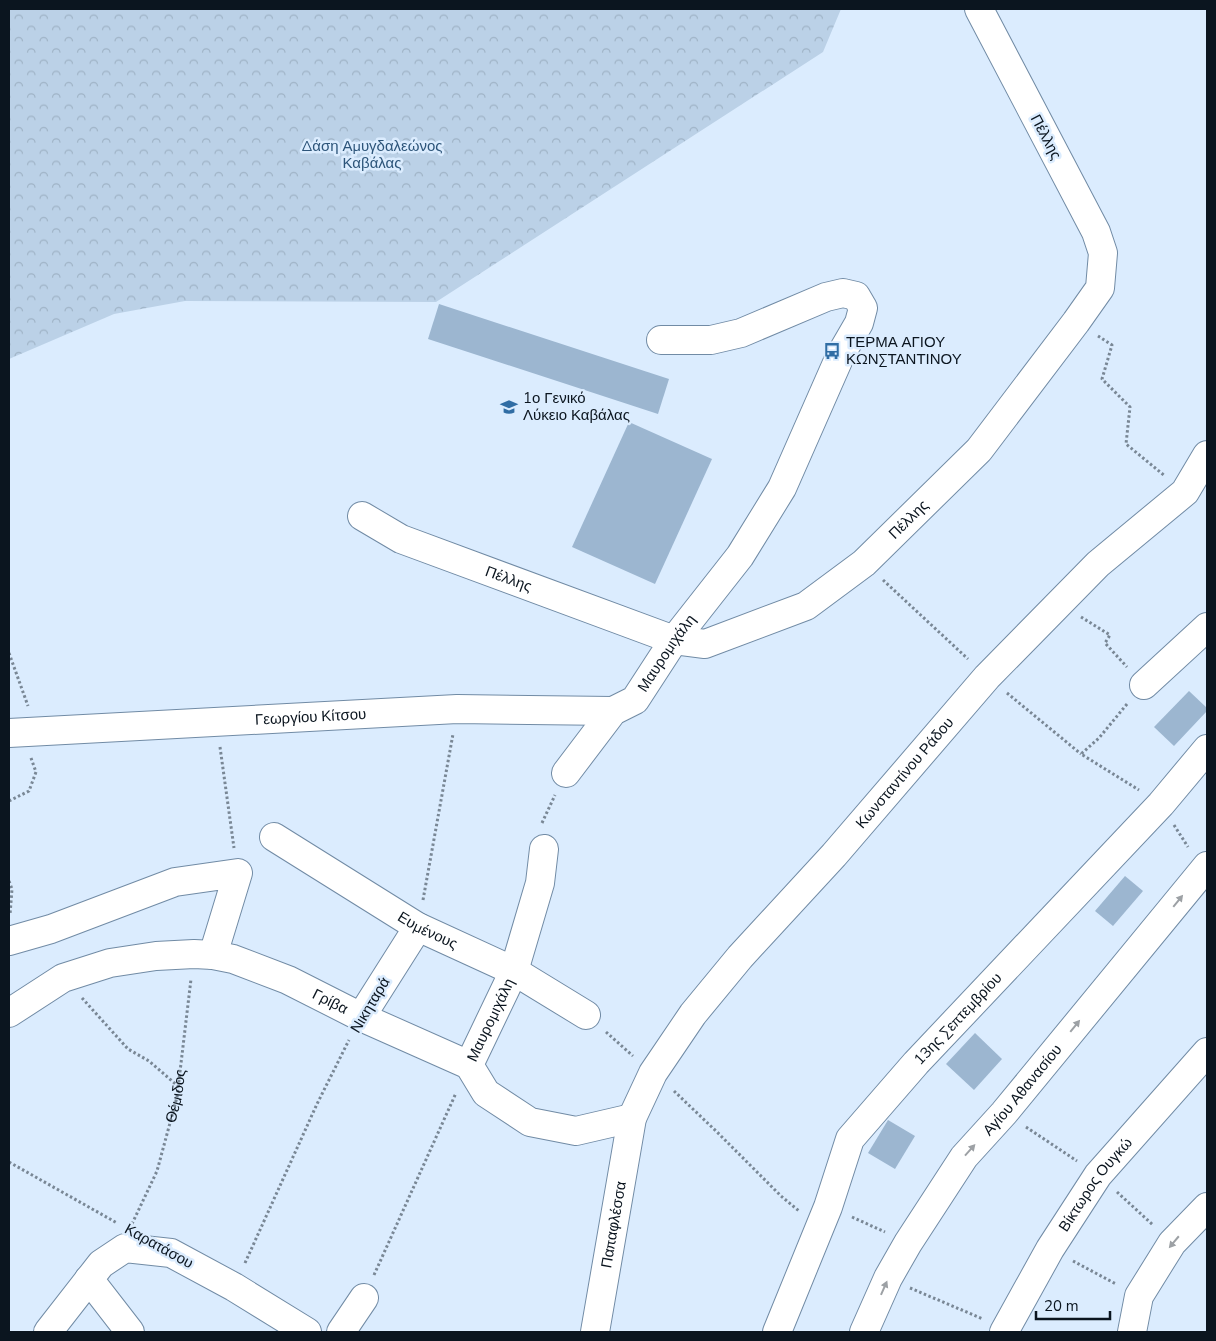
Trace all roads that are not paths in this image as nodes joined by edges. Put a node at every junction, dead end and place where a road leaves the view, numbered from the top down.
1 (979, 9) edge
2 (661, 340) dead end
3 (1207, 455) edge
4 (362, 516) dead end
5 (1207, 627) edge
6 (674, 640) junction
7 (1144, 685) road end
8 (613, 711) junction
9 (24, 733) edge
10 (1207, 749) edge
11 (566, 773) road end
12 (274, 837) dead end
13 (544, 849) road end
14 (1205, 868) edge
15 (418, 927) junction
16 (9, 932) edge
17 (203, 954) junction
18 (514, 971) junction
19 (9, 1013) edge
20 (586, 1015) road end
21 (361, 1017) junction
22 (1207, 1052) edge
23 (469, 1065) junction
24 (632, 1118) junction
25 (1207, 1207) edge
26 (89, 1279) junction
27 (364, 1298) road end
28 (1005, 1331) edge
29 (48, 1332) edge
30 (130, 1332) edge
31 (307, 1332) edge
32 (341, 1332) edge
33 (595, 1332) edge
34 (777, 1332) edge
35 (864, 1332) edge
36 (1132, 1332) edge

1 - 6 street, Πέλλης
2 - 6 street, Μαυρομιχάλη
3 - 24 street, Κωνσταντίνου Ράδου
4 - 6 street, Πέλλης
5 - 7 street
6 - 8 street, Μαυρομιχάλη
8 - 9 street, Γεωργίου Κίτσου
8 - 11 street, Μαυρομιχάλη
10 - 34 street, 13ης Σεπτεμβρίου
12 - 15 street, Ευμένους
13 - 18 street, Μαυρομιχάλη
35 -> 14 street, Αγίου Αθανασίου
15 - 18 street, Ευμένους
15 - 21 street, Νικηταρά
16 - 17 street
17 - 19 street, Γρίβα
17 - 21 street, Γρίβα
18 - 20 street, Ευμένους
18 - 23 street, Μαυρομιχάλη
21 - 23 street, Γρίβα
22 - 28 street, Βίκτωρος Ουγκώ
23 - 24 street
24 - 33 street, Παπαφλέσσα
25 -> 36 street
26 - 29 street
26 - 30 street
26 - 31 street, Καρατάσου
27 - 32 street

